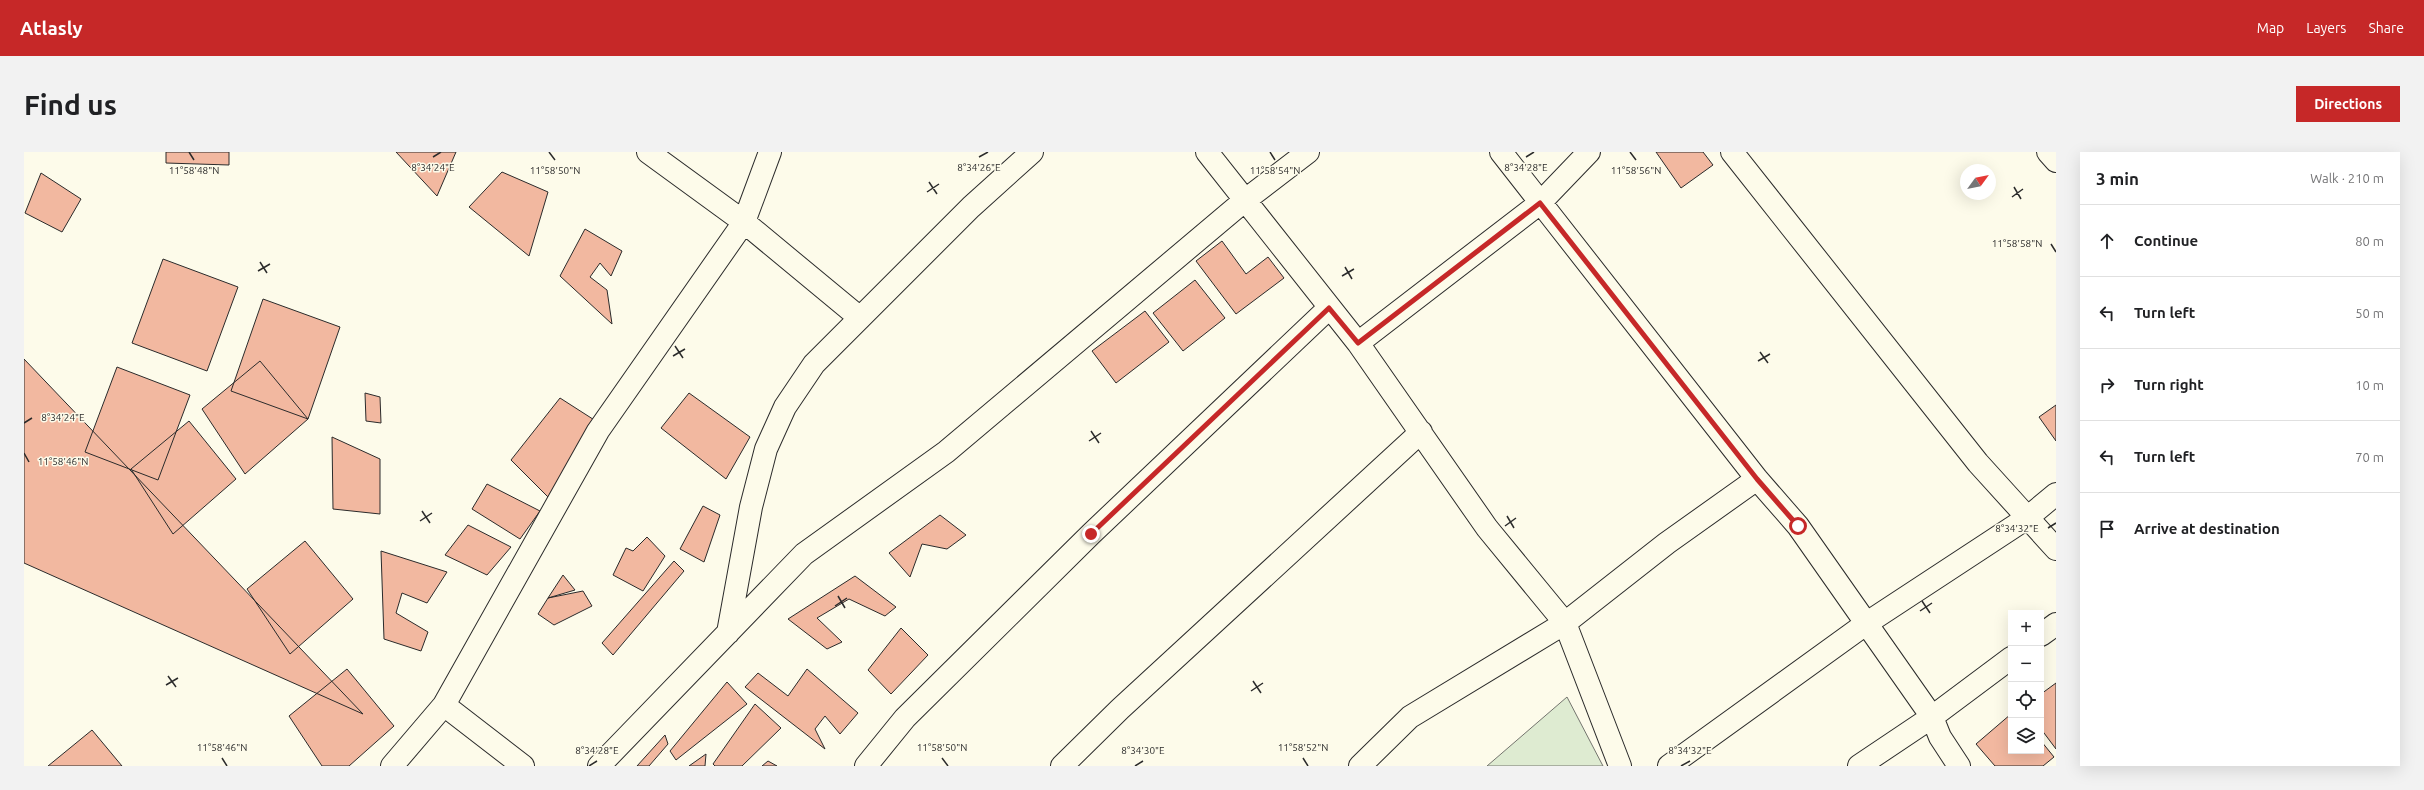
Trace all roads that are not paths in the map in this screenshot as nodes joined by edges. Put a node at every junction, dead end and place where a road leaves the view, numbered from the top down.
1 (648, 152) edge
2 (770, 152) edge
3 (1032, 152) edge
4 (1207, 152) edge
5 (1308, 152) edge
6 (1501, 152) edge
7 (1589, 152) edge
8 (1732, 152) edge
9 (1244, 201) junction
10 (1540, 203) junction
11 (744, 222) junction
12 (1329, 308) junction
13 (860, 318) junction
14 (1358, 343) junction
15 (1420, 432) junction
16 (1757, 479) junction
17 (2056, 494) edge
18 (2027, 518) junction
19 (2056, 549) edge
20 (1565, 623) junction
21 (1867, 623) junction
22 (2056, 624) edge
23 (728, 632) junction
24 (2044, 633) edge
25 (2008, 660) edge
26 (444, 706) junction
27 (1932, 717) junction
28 (392, 766) edge
29 (523, 766) edge
30 (599, 766) edge
31 (866, 766) edge
32 (1062, 766) edge
33 (1360, 766) edge
34 (1620, 766) edge
35 (1669, 766) edge
36 (1858, 766) edge
37 (1959, 766) edge

1 - 11 street
2 - 11 street
3 - 13 street
4 - 9 street
5 - 9 street
6 - 10 street
7 - 10 street
8 - 18 street
9 - 12 street
9 - 23 street
10 - 14 street
10 - 16 street
11 - 13 street
11 - 26 street
12 - 14 street
12 - 31 street
13 - 23 street
14 - 15 street
15 - 20 street
15 - 32 street
16 - 20 street
16 - 21 street
17 - 18 street
18 - 19 street
18 - 21 street
20 - 33 street
20 - 34 street
21 - 27 street
21 - 35 street
22 - 24 street
23 - 30 street
25 - 27 street
26 - 28 street
26 - 29 street
27 - 36 street
27 - 37 street

